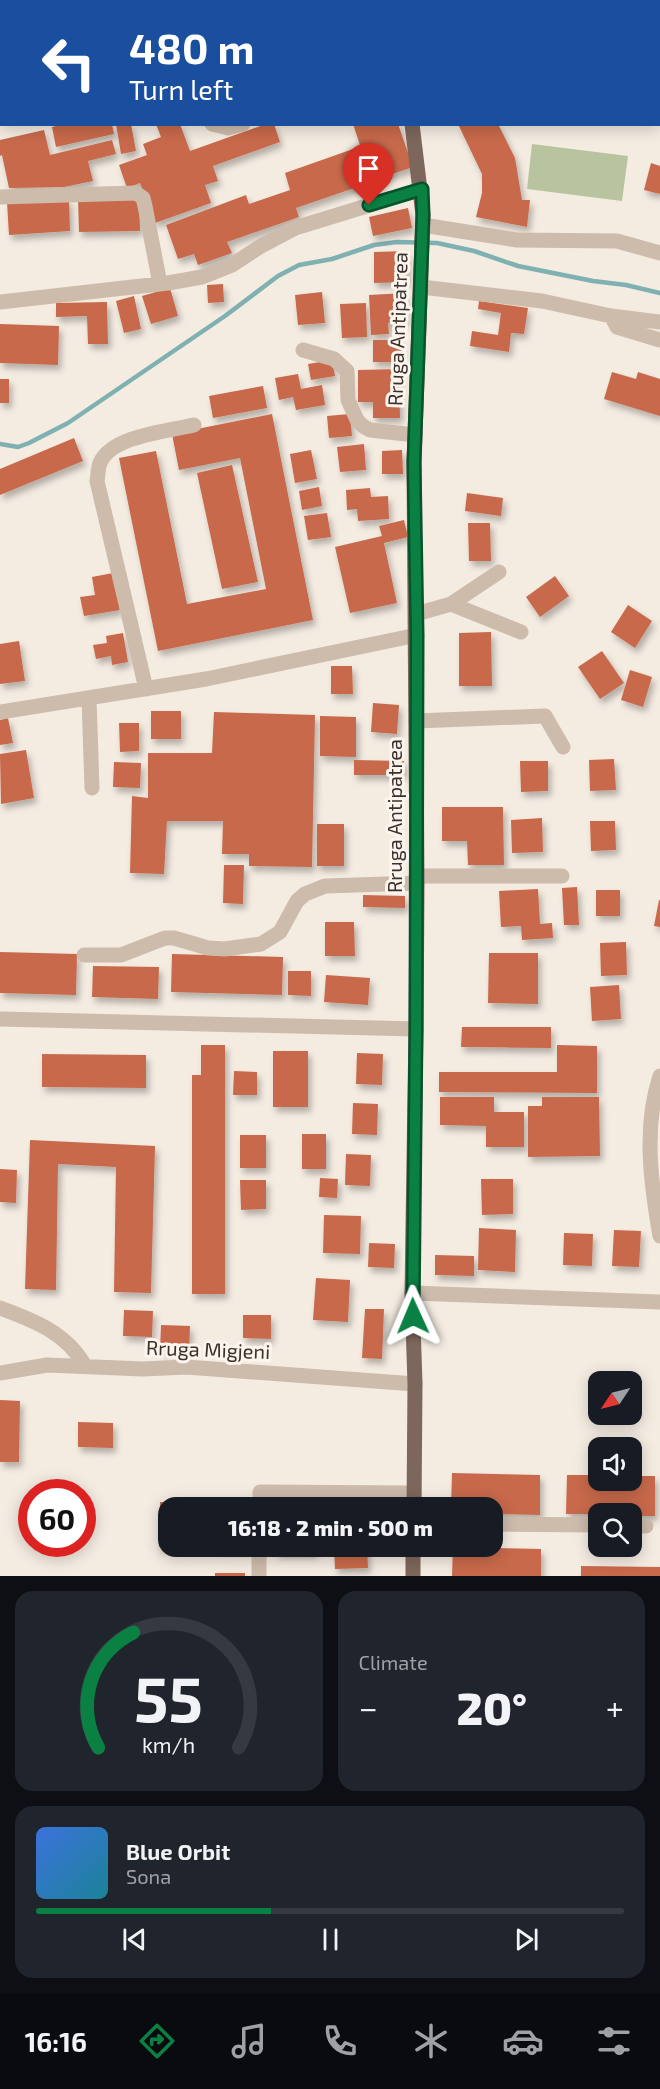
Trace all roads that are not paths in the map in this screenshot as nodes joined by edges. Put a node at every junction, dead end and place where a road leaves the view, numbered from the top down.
1 (220, 126) edge
2 (236, 126) edge
3 (412, 126) edge
4 (422, 189) junction
5 (0, 197) edge
6 (423, 230) junction
7 (660, 253) edge
8 (160, 284) junction
9 (421, 287) junction
10 (0, 302) edge
11 (611, 316) junction
12 (660, 322) edge
13 (660, 340) edge
14 (303, 350) dead end
15 (194, 425) dead end
16 (415, 435) junction
17 (499, 572) dead end
18 (451, 604) junction
19 (416, 614) junction
20 (521, 632) dead end
21 (417, 635) junction
22 (146, 688) junction
23 (89, 698) junction
24 (0, 712) edge
25 (417, 721) junction
26 (563, 747) dead end
27 (92, 788) dead end
28 (562, 876) dead end
29 (416, 880) junction
30 (84, 955) dead end
31 (0, 1019) edge
32 (416, 1029) junction
33 (660, 1076) edge
34 (660, 1236) edge
35 (412, 1293) junction
36 (660, 1302) edge
37 (0, 1308) edge
38 (85, 1366) junction
39 (0, 1373) edge
40 (415, 1384) junction
41 (260, 1497) edge
42 (356, 1497) edge
43 (414, 1497) edge
44 (503, 1524) edge
45 (588, 1526) edge
46 (259, 1557) edge
47 (413, 1557) edge
48 (259, 1576) edge
49 (413, 1576) edge

1 - 2 street
3 - 4 main road, Rruga Antipatrea
4 - 6 main road, Rruga Antipatrea
4 - 8 street
5 - 8 street
6 - 7 street
6 - 9 main road, Rruga Antipatrea
8 - 10 street
9 - 11 street
9 - 16 main road, Rruga Antipatrea
11 - 12 street
11 - 13 street
14 - 16 street
15 - 22 street
16 - 19 main road, Rruga Antipatrea
17 - 18 street
18 - 19 street
18 - 20 street
19 - 21 main road, Rruga Antipatrea
21 - 22 street
21 - 25 main road, Rruga Antipatrea
22 - 23 street
23 - 24 street
23 - 27 street
25 - 26 street
25 - 29 main road, Rruga Antipatrea
28 - 29 street
29 - 30 street
29 - 32 main road, Rruga Antipatrea
31 - 32 street
32 - 35 main road, Rruga Antipatrea
33 - 34 street
35 - 36 street
35 - 40 main road, Rruga Antipatrea
37 - 38 street
38 - 39 street, Rruga Migjeni
38 - 40 street, Rruga Migjeni
40 - 43 main road, Rruga Antipatrea
41 - 42 street
44 - 45 street
46 - 48 street
47 - 49 main road

